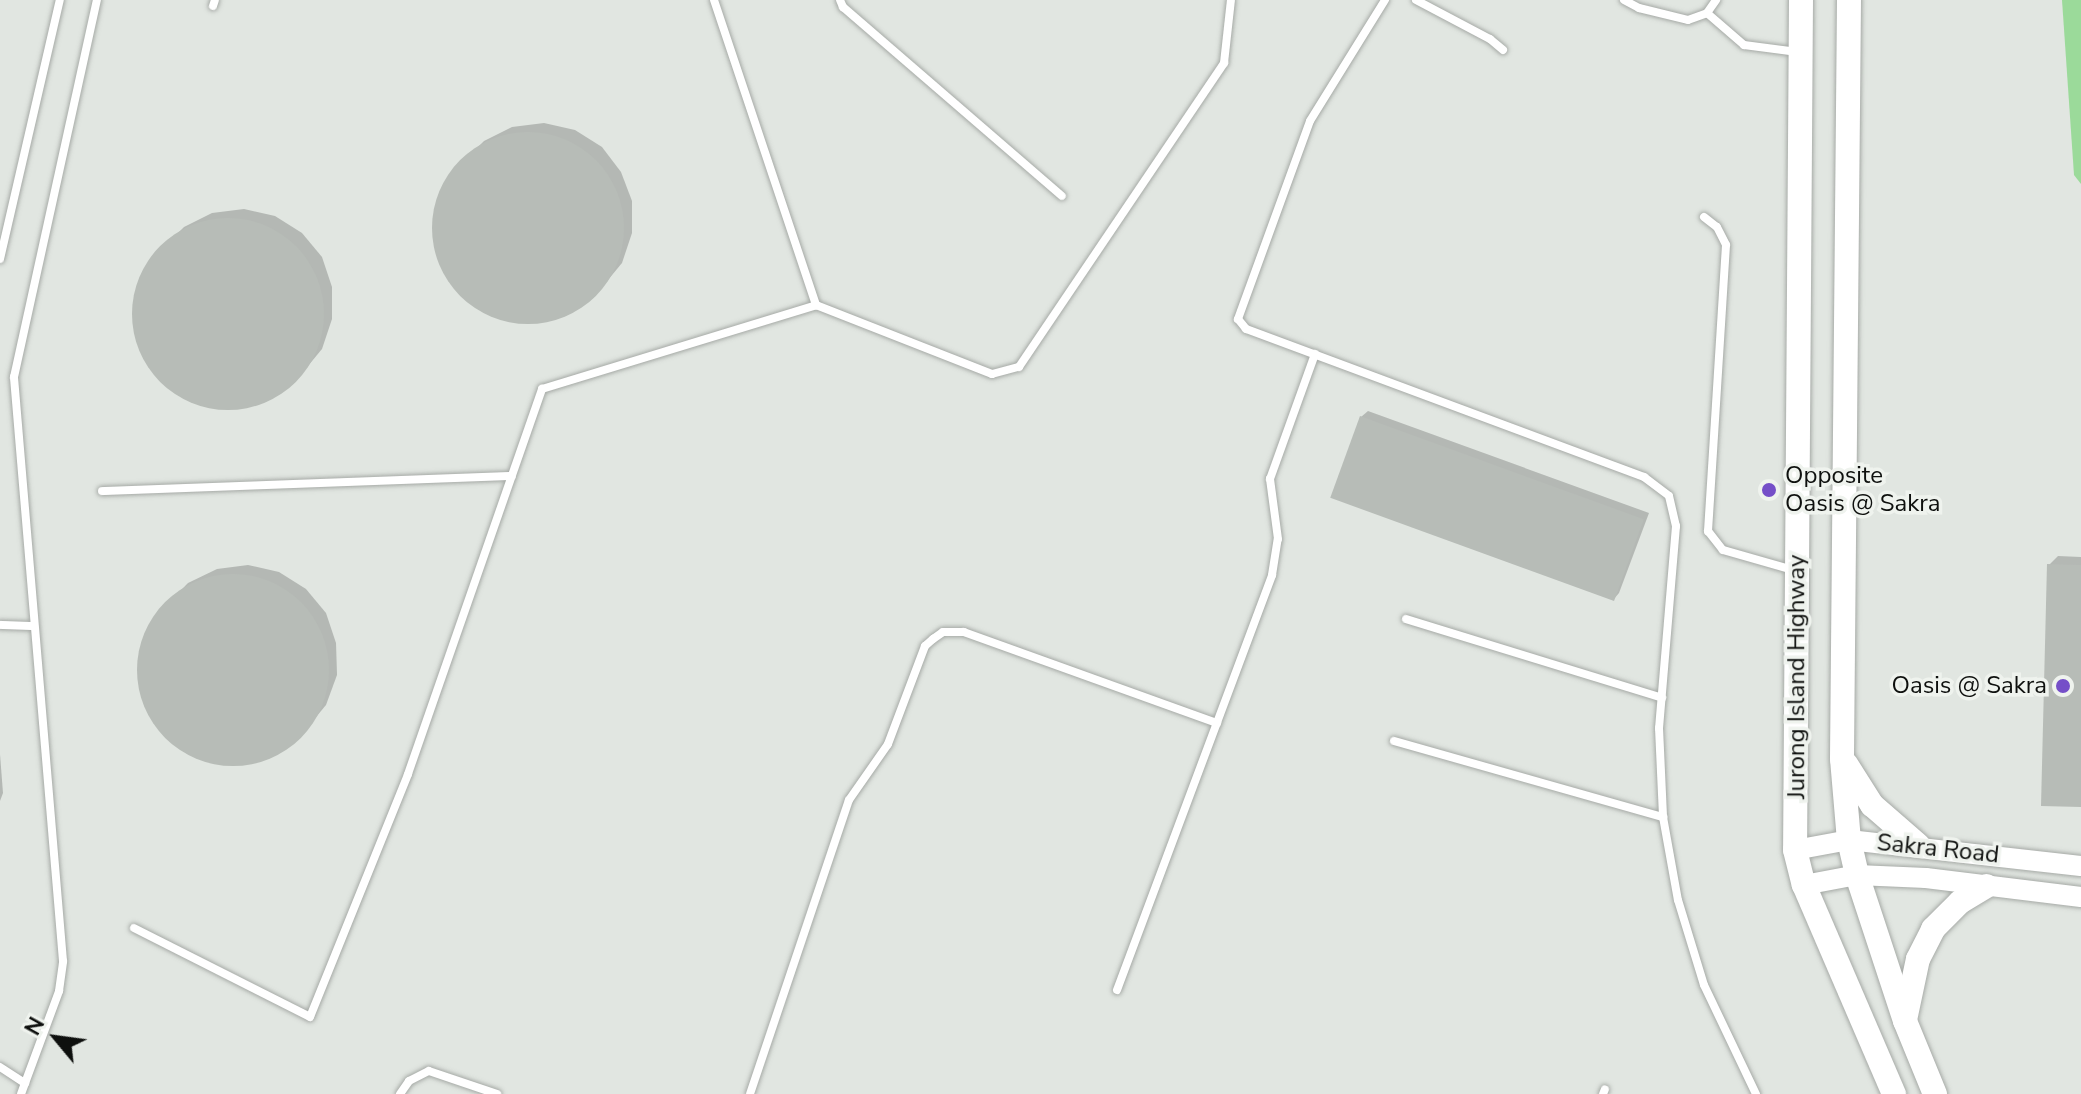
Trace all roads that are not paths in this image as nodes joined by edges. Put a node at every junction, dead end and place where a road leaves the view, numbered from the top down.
1 (60, 0) edge
2 (97, 0) edge
3 (714, 0) edge
4 (840, 0) edge
5 (1231, 0) edge
6 (1385, 0) edge
7 (1416, 0) edge
8 (1624, 0) edge
9 (1716, 0) edge
10 (1801, 0) edge
11 (1849, 0) edge
12 (1707, 13) junction
13 (1503, 50) dead end
14 (1801, 53) junction
15 (1062, 196) dead end
16 (1704, 217) dead end
17 (0, 259) edge
18 (816, 305) junction
19 (1315, 354) junction
20 (512, 476) junction
21 (102, 491) dead end
22 (1797, 572) junction
23 (1406, 619) dead end
24 (0, 625) edge
25 (34, 626) junction
26 (1662, 698) junction
27 (1217, 723) junction
28 (1394, 741) dead end
29 (1842, 759) junction
30 (1663, 817) junction
31 (1849, 840) junction
32 (1918, 845) junction
33 (1795, 850) junction
34 (2081, 866) edge
35 (1857, 875) junction
36 (1804, 885) junction
37 (1987, 886) junction
38 (2081, 897) edge
39 (134, 928) dead end
40 (1117, 990) dead end
41 (1905, 1021) junction
42 (0, 1067) edge
43 (25, 1083) junction
44 (21, 1094) edge
45 (400, 1094) edge
46 (497, 1094) edge
47 (750, 1094) edge
48 (1756, 1094) edge
49 (1894, 1094) edge
50 (1935, 1094) edge

1 - 17 lane
2 - 25 lane
3 - 18 lane
4 - 15 lane
5 - 18 lane
6 - 19 lane
7 - 13 lane
8 - 12 lane
9 - 12 lane
10 - 14 main road, Jurong Island Highway
11 - 29 main road, Jurong Island Highway
12 - 14 lane
14 - 22 main road, Jurong Island Highway
16 - 22 lane
18 - 20 lane
19 - 26 lane
19 - 27 lane
20 - 21 lane
20 - 39 lane
22 - 33 main road, Jurong Island Highway
23 - 26 lane
24 - 25 lane
25 - 43 lane
26 - 30 lane
27 - 40 lane
27 - 47 lane
28 - 30 lane
29 - 31 main road, Jurong Island Highway
29 - 32 main road
30 - 48 lane
31 - 32 street, Sakra Road
31 - 33 street, Sakra Road
31 - 35 main road, Jurong Island Highway
32 - 34 street, Sakra Road
33 - 36 main road, Jurong Island Highway
35 - 36 street, Sakra Road
35 - 37 street, Sakra Road
35 - 41 main road, Jurong Island Highway
36 - 49 main road, Jurong Island Highway
37 - 38 street, Sakra Road
37 - 41 main road
41 - 50 main road, Jurong Island Highway
42 - 43 lane
43 - 44 lane
45 - 46 lane

